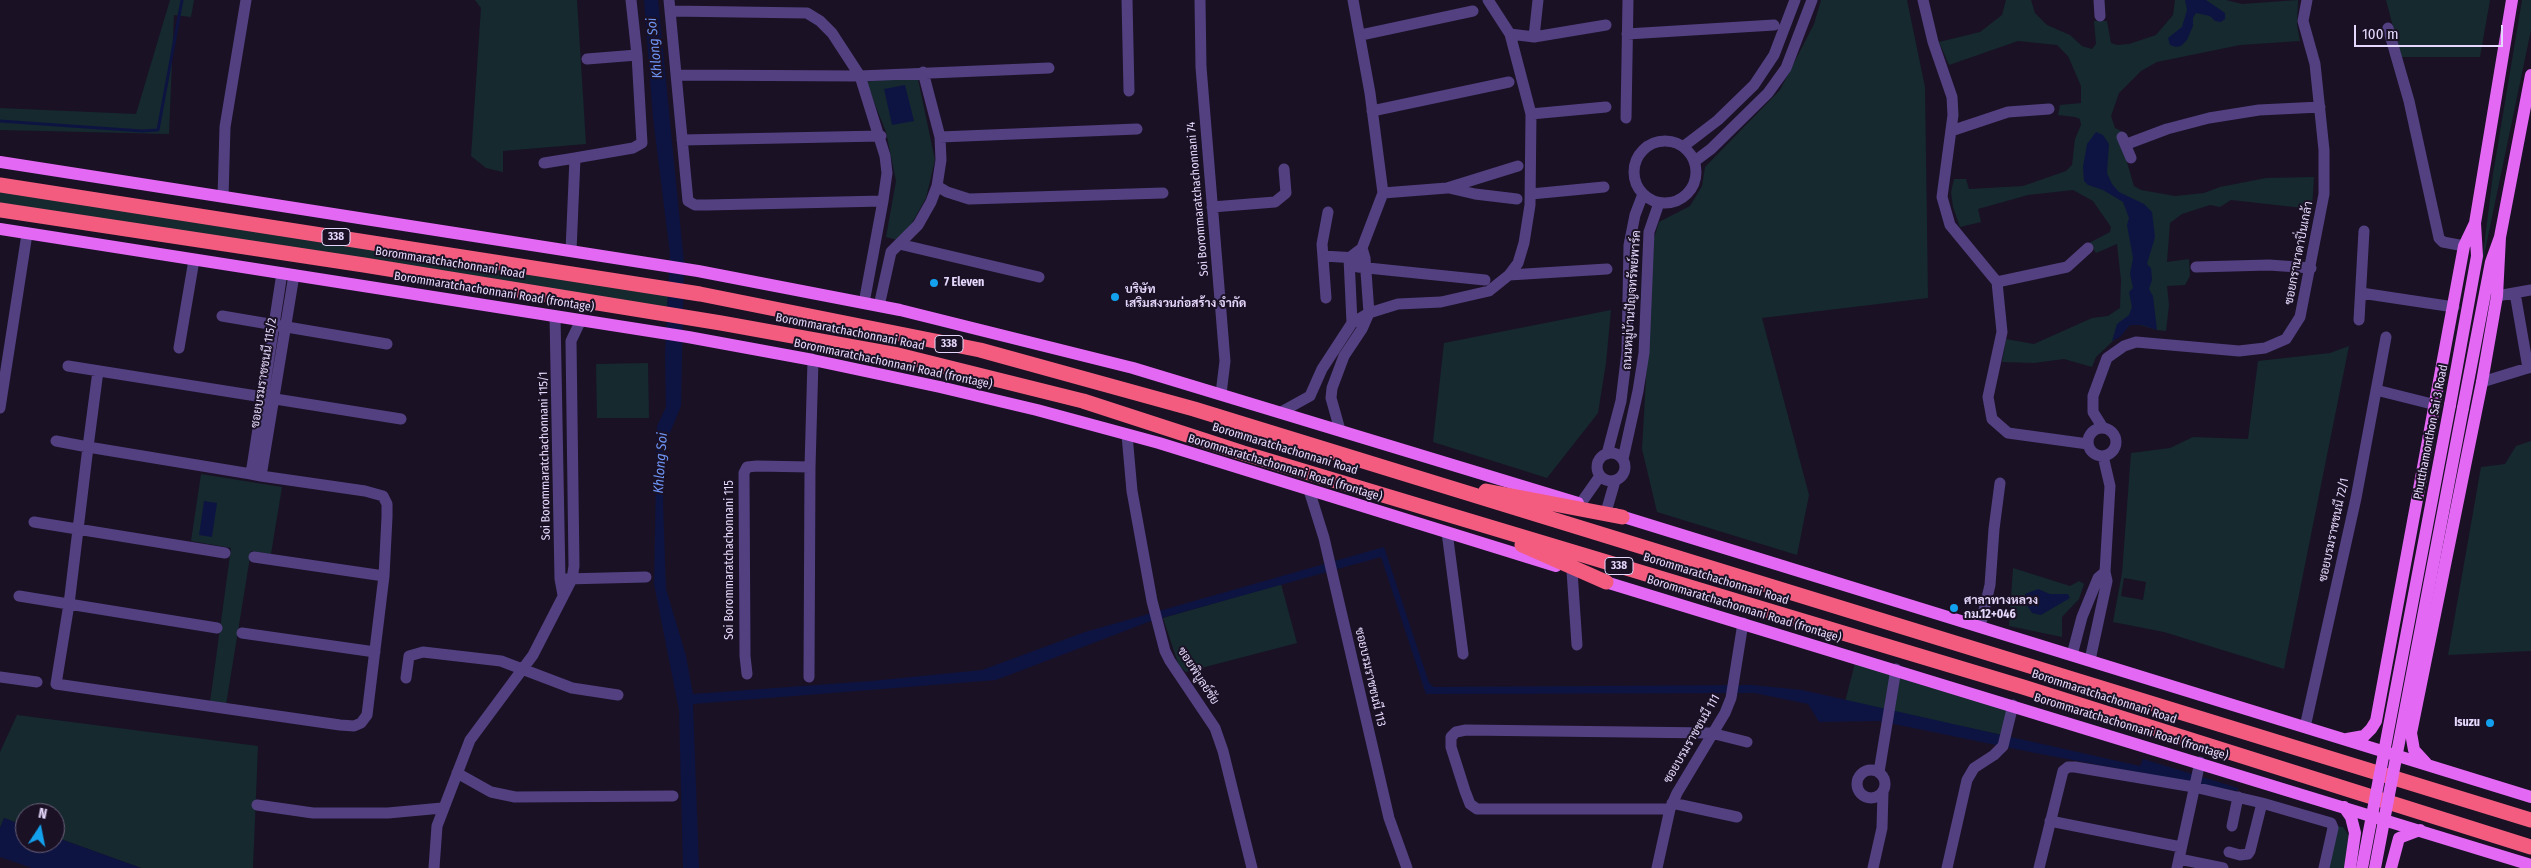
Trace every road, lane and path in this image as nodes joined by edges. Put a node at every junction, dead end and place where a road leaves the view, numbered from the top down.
1 (246, 0) edge
2 (631, 0) edge
3 (1128, 0) edge
4 (1200, 0) edge
5 (1353, 0) edge
6 (1488, 0) edge
7 (1538, 0) edge
8 (1628, 0) edge
9 (1795, 0) edge
10 (1812, 0) edge
11 (1923, 0) edge
12 (2099, 0) edge
13 (2307, 0) edge
14 (2512, 0) edge
15 (670, 6) edge
16 (1473, 11) dead end
17 (2100, 16) dead end
18 (1606, 25) dead end
19 (1774, 25) dead end
20 (2388, 28) dead end
21 (1510, 34) junction
22 (1627, 34) junction
23 (1361, 35) junction
24 (1534, 37) junction
25 (637, 55) junction
26 (586, 60) dead end
27 (1049, 68) dead end
28 (923, 72) junction
29 (676, 75) junction
30 (2531, 75) edge
31 (860, 76) junction
32 (1509, 82) dead end
33 (1128, 91) dead end
34 (2320, 106) junction
35 (1606, 107) dead end
36 (2049, 109) dead end
37 (1372, 111) junction
38 (1531, 114) junction
39 (1626, 118) dead end
40 (1137, 128) dead end
41 (1951, 131) junction
42 (881, 136) junction
43 (940, 137) junction
44 (682, 140) junction
45 (1684, 146) junction
46 (575, 158) junction
47 (2131, 158) dead end
48 (1695, 161) junction
49 (0, 162) edge
50 (544, 163) dead end
51 (1518, 166) dead end
52 (1284, 169) dead end
53 (0, 184) edge
54 (937, 186) junction
55 (1604, 187) dead end
56 (1447, 188) junction
57 (1163, 193) dead end
58 (1383, 193) junction
59 (1530, 194) junction
60 (1643, 194) junction
61 (223, 197) junction
62 (1517, 199) dead end
63 (883, 202) junction
64 (1659, 203) junction
65 (1212, 207) junction
66 (0, 210) edge
67 (1328, 212) dead end
68 (2475, 223) junction
69 (0, 229) edge
70 (2364, 231) dead end
71 (27, 234) junction
72 (2500, 236) junction
73 (2464, 246) junction
74 (875, 248) junction
75 (895, 248) junction
76 (2088, 248) dead end
77 (571, 251) junction
78 (1324, 256) junction
79 (1364, 257) junction
80 (194, 260) junction
81 (1349, 262) junction
82 (2196, 266) dead end
83 (2311, 268) junction
84 (1607, 269) dead end
85 (288, 274) junction
86 (1509, 275) junction
87 (1039, 277) dead end
88 (1485, 280) dead end
89 (1997, 282) junction
90 (2531, 290) edge
91 (2361, 293) junction
92 (2515, 294) junction
93 (2497, 296) junction
94 (1326, 298) dead end
95 (864, 303) junction
96 (879, 306) junction
97 (2454, 307) junction
98 (1368, 313) junction
99 (222, 316) dead end
100 (555, 316) junction
101 (581, 320) junction
102 (2359, 320) dead end
103 (1352, 322) junction
104 (279, 326) junction
105 (2386, 337) dead end
106 (557, 340) junction
107 (571, 341) junction
108 (388, 344) dead end
109 (179, 348) dead end
110 (813, 360) junction
111 (68, 366) dead end
112 (2530, 367) edge
113 (1322, 369) junction
114 (98, 371) junction
115 (1336, 374) junction
116 (2482, 382) junction
117 (2376, 390) junction
118 (1222, 394) junction
119 (268, 397) junction
120 (2436, 405) junction
121 (0, 408) edge
122 (1281, 412) junction
123 (401, 420) dead end
124 (2103, 428) junction
125 (1340, 430) junction
126 (1127, 435) junction
127 (56, 441) dead end
128 (2088, 444) junction
129 (571, 445) junction
130 (558, 446) junction
131 (88, 447) junction
132 (1607, 454) junction
133 (2103, 456) junction
134 (1623, 459) junction
135 (810, 467) junction
136 (256, 475) junction
137 (1409, 475) junction
138 (1600, 476) junction
139 (1615, 481) junction
140 (2000, 483) dead end
141 (1309, 490) junction
142 (1581, 504) junction
143 (1434, 510) junction
144 (1606, 512) junction
145 (1622, 517) junction
146 (573, 519) junction
147 (559, 520) junction
148 (34, 522) dead end
149 (78, 530) junction
150 (1446, 532) junction
151 (225, 553) dead end
152 (254, 557) dead end
153 (1572, 571) junction
154 (2105, 572) junction
155 (384, 576) junction
156 (646, 577) dead end
157 (566, 579) junction
158 (1606, 582) junction
159 (19, 596) dead end
160 (69, 604) junction
161 (1743, 623) junction
162 (1980, 627) junction
163 (217, 628) dead end
164 (242, 633) dead end
165 (1578, 645) dead end
166 (2427, 647) junction
167 (2387, 648) junction
168 (375, 652) junction
169 (1463, 654) dead end
170 (2072, 655) junction
171 (2090, 660) junction
172 (522, 669) junction
173 (1896, 669) junction
174 (747, 674) dead end
175 (0, 677) edge
176 (809, 677) dead end
177 (406, 678) dead end
178 (37, 682) dead end
179 (618, 695) dead end
180 (2013, 705) junction
181 (2305, 727) junction
182 (1711, 733) junction
183 (2342, 739) junction
184 (1747, 742) dead end
185 (2429, 766) junction
186 (2198, 768) junction
187 (1879, 772) junction
188 (457, 773) junction
189 (2194, 787) junction
190 (1884, 792) junction
191 (673, 796) dead end
192 (2238, 797) junction
193 (2531, 797) edge
194 (2262, 803) junction
195 (257, 806) dead end
196 (1671, 806) junction
197 (2344, 806) junction
198 (442, 808) junction
199 (1737, 817) dead end
200 (2531, 820) edge
201 (2050, 821) junction
202 (2232, 826) dead end
203 (2420, 830) junction
204 (2531, 847) edge
205 (2229, 852) dead end
206 (2179, 858) edge
207 (2531, 865) edge
208 (434, 868) edge
209 (1252, 868) edge
210 (1407, 868) edge
211 (1657, 868) edge
212 (1873, 868) edge
213 (1947, 868) edge
214 (2039, 868) edge
215 (2223, 868) edge
216 (2324, 868) edge
217 (2350, 868) edge
218 (2362, 868) edge
219 (2375, 868) edge
220 (2391, 868) edge

1 - 61 street
2 - 25 street
3 - 33 street
4 - 65 street, Soi Borommaratchachonnani 74
5 - 23 street
6 - 21 street
7 - 24 street
8 - 22 street
9 - 45 street
10 - 48 street
11 - 41 street
12 - 17 street
13 - 34 street, ซอยกรานาดาปิ่นเกล้า
14 - 68 main road, Phutthamonthon Sai 3 Road
15 - 29 street
15 - 31 street
16 - 23 street
18 - 24 street
19 - 22 street
20 - 73 street
21 - 24 street
21 - 38 street
22 - 39 street
23 - 37 street
25 - 26 street
25 - 46 street
27 - 28 street
28 - 31 street
28 - 43 street
29 - 31 street
29 - 44 street
30 - 72 main road
31 - 42 street
32 - 37 street
34 - 47 street
34 - 83 street, ซอยกรานาดาปิ่นเกล้า
35 - 38 street
36 - 41 street
37 - 58 street
38 - 59 street
40 - 43 street
41 - 89 street
42 - 44 street
42 - 63 street
43 - 54 street
44 - 63 street
45 - 48 street
45 - 60 street
46 - 50 street
46 - 77 street
48 - 64 street
49 - 61 main road, 338
51 - 56 street
52 - 65 street
53 - 137 highway, Borommaratchachonnani Road / 338
54 - 57 street
54 - 75 street
55 - 59 street
56 - 58 street
56 - 62 street
58 - 79 street
59 - 86 street
60 - 64 street
60 - 132 street, ถนนหมู่บ้านปัญจทรัพย์พาร์ค
61 - 77 main road, 338
63 - 74 street
64 - 134 street, ถนนหมู่บ้านปัญจทรัพย์พาร์ค
65 - 118 street, Soi Borommaratchachonnani 74
66 - 143 highway, Borommaratchachonnani Road / 338
67 - 78 street
68 - 73 main road
68 - 218 main road, Phutthamonthon Sai 3 Road, bridge
69 - 71 main road, Borommaratchachonnani Road (frontage) / 338
70 - 91 street
71 - 80 main road, Borommaratchachonnani Road (frontage) / 338
71 - 121 street
72 - 93 main road
72 - 219 main road, bridge
73 - 97 main road
74 - 75 street
74 - 95 street
75 - 87 street
75 - 96 street
76 - 89 street
77 - 95 main road, 338
78 - 81 street
78 - 94 street
79 - 81 street
79 - 81 street
79 - 88 street
79 - 98 street
80 - 85 main road, Borommaratchachonnani Road (frontage) / 338
80 - 109 street
81 - 103 street
82 - 83 street
83 - 124 street, ซอยกรานาดาปิ่นเกล้า
84 - 86 street
85 - 100 main road, Borommaratchachonnani Road (frontage) / 338
85 - 104 street, ซอยบรมราชชนนี 115/2
86 - 98 street
89 - 128 street
90 - 92 street
91 - 97 street
91 - 102 street
92 - 93 street
92 - 112 street
93 - 116 main road
95 - 96 main road, 338
96 - 118 main road, 338
97 - 120 main road
98 - 103 street
98 - 115 street
99 - 104 street
100 - 101 main road, Borommaratchachonnani Road (frontage) / 338
100 - 106 street, Soi Borommaratchachonnani 115/1
101 - 107 street, Soi Borommaratchachonnani 115/1
101 - 110 main road, Borommaratchachonnani Road (frontage) / 338
103 - 113 street
104 - 108 street
104 - 119 street, ซอยบรมราชชนนี 115/2
105 - 117 street, ซอยบรมราชชนนี 72/1
106 - 107 street
106 - 130 street, Soi Borommaratchachonnani 115/1
107 - 129 street, Soi Borommaratchachonnani 115/1
110 - 126 main road, Borommaratchachonnani Road (frontage) / 338
110 - 135 street
111 - 114 street
112 - 116 street
113 - 115 street
113 - 122 street
114 - 119 street
114 - 131 street
115 - 125 street
116 - 166 main road
117 - 120 street
117 - 181 street, ซอยบรมราชชนนี 72/1
118 - 122 main road, 338
119 - 123 street
119 - 136 street, ซอยบรมราชชนนี 115/2
120 - 167 main road
122 - 125 main road, 338
124 - 128 street
124 - 133 street, ซอยกรานาดาปิ่นเกล้า
125 - 142 main road, 338
126 - 141 main road, Borommaratchachonnani Road (frontage) / 338
126 - 209 street, ซอยพิบูลย์ชัย
127 - 131 street
128 - 133 street
129 - 130 street
129 - 146 street, Soi Borommaratchachonnani 115/1
130 - 147 street, Soi Borommaratchachonnani 115/1
131 - 136 street
131 - 149 street
132 - 134 street
132 - 138 street, ถนนหมู่บ้านปัญจทรัพย์พาร์ค
133 - 154 street
134 - 139 street, ถนนหมู่บ้านปัญจทรัพย์พาร์ค
135 - 174 street, Soi Borommaratchachonnani 115
135 - 176 street
136 - 155 street
137 - 145 highway
137 - 200 highway, Borommaratchachonnani Road / 338
138 - 139 street
138 - 142 street, ถนนหมู่บ้านปัญจทรัพย์พาร์ค
139 - 144 street, ถนนหมู่บ้านปัญจทรัพย์พาร์ค
140 - 162 street
141 - 150 main road, Borommaratchachonnani Road (frontage) / 338
141 - 210 street, ซอยบรมราชชนนี 113
142 - 144 main road, 338
143 - 158 highway
143 - 204 highway, Borommaratchachonnani Road / 338
144 - 145 main road, 338
145 - 162 main road, 338
146 - 147 street
146 - 157 street, Soi Borommaratchachonnani 115/1
147 - 157 street, Soi Borommaratchachonnani 115/1
148 - 149 street
149 - 151 street
149 - 160 street
150 - 153 main road, Borommaratchachonnani Road (frontage) / 338
150 - 169 street
152 - 155 street
153 - 158 main road, Borommaratchachonnani Road (frontage) / 338
153 - 165 street
154 - 170 street
154 - 171 street
155 - 168 street
156 - 157 street
157 - 172 street, Soi Borommaratchachonnani 115/1
158 - 161 main road, Borommaratchachonnani Road (frontage) / 338
159 - 160 street
160 - 163 street
160 - 168 street
161 - 173 main road, Borommaratchachonnani Road (frontage) / 338
161 - 182 street, ซอยบรมราชชนนี 111
162 - 170 main road, 338
164 - 168 street
166 - 167 main road
166 - 185 main road
167 - 183 main road
170 - 171 main road, 338
171 - 181 main road, 338
172 - 177 street
172 - 179 street
172 - 188 street, Soi Borommaratchachonnani 115/1
173 - 180 main road, Borommaratchachonnani Road (frontage) / 338
173 - 187 street
175 - 178 street
180 - 186 main road, Borommaratchachonnani Road (frontage) / 338
180 - 213 street
181 - 183 main road, 338
182 - 184 street
182 - 196 street, ซอยบรมราชชนนี 111
182 - 196 street
183 - 185 main road, 338
185 - 193 main road, 338
186 - 189 street
186 - 197 main road, Borommaratchachonnani Road (frontage) / 338
187 - 190 street
187 - 190 street
188 - 191 street
188 - 198 street, Soi Borommaratchachonnani 115/1
189 - 192 street
189 - 201 street
189 - 206 street
190 - 212 street
192 - 194 street
192 - 202 street
194 - 205 street
194 - 216 street
195 - 198 street
196 - 199 street
196 - 211 street, ซอยบรมราชชนนี 111
197 - 203 main road, Borommaratchachonnani Road (frontage) / 338
197 - 217 main road
198 - 208 street, Soi Borommaratchachonnani 115/1
201 - 206 street
201 - 214 street
203 - 207 main road, Borommaratchachonnani Road (frontage) / 338
203 - 220 main road
206 - 215 street

